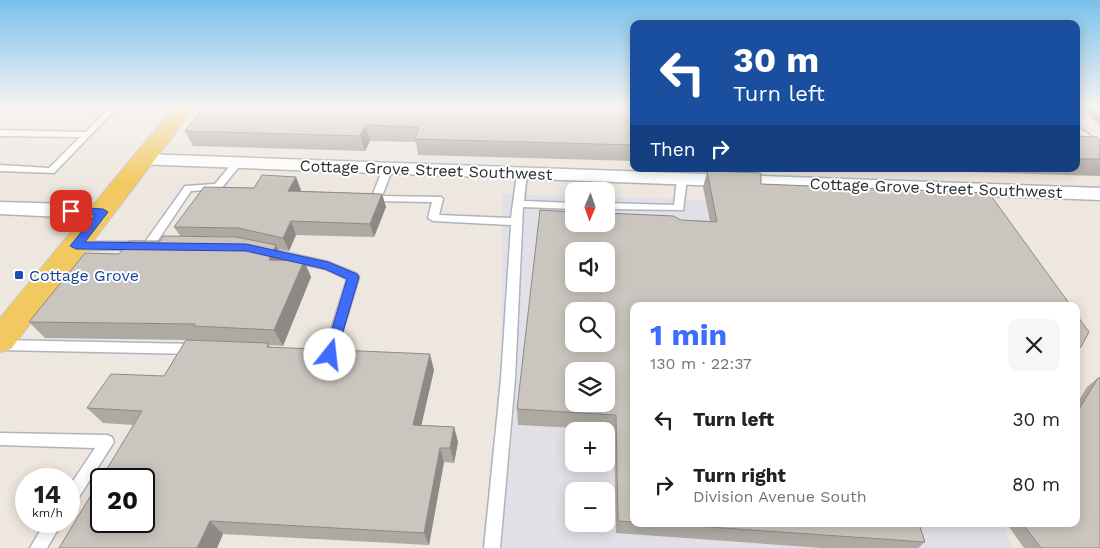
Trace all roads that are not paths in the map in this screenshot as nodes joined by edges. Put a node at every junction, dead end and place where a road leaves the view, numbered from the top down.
1 (0, 133) edge
2 (90, 133) edge
3 (164, 133) edge
4 (1082, 133) edge
5 (88, 135) junction
6 (1100, 147) edge
7 (142, 160) junction
8 (237, 163) junction
9 (0, 168) edge
10 (388, 168) junction
11 (522, 173) junction
12 (682, 179) junction
13 (1100, 194) edge
14 (518, 204) junction
15 (565, 206) edge
16 (615, 206) edge
17 (0, 208) edge
18 (103, 212) junction
19 (516, 222) junction
20 (76, 246) junction
21 (148, 246) junction
22 (167, 246) edge
23 (255, 249) edge
24 (0, 340) edge
25 (0, 345) edge
26 (205, 349) edge
27 (311, 354) edge
28 (0, 440) edge
29 (80, 483) edge
30 (47, 533) edge
31 (38, 548) edge
32 (492, 548) edge

1 - 5 lane
2 - 5 lane
3 - 7 main road
4 - 6 lane
5 - 9 lane
7 - 8 street, Cottage Grove Street Southwest
7 - 18 main road
8 - 10 street, Cottage Grove Street Southwest
8 - 21 lane
10 - 11 street, Cottage Grove Street Southwest
10 - 19 lane
11 - 12 street, Cottage Grove Street Southwest
11 - 14 lane
12 - 13 street, Cottage Grove Street Southwest
12 - 16 lane
14 - 15 lane
14 - 19 lane
17 - 18 street
18 - 20 main road
19 - 32 lane
20 - 21 lane
20 - 24 main road
21 - 22 lane
23 - 27 lane
25 - 26 lane
28 - 29 lane
30 - 31 lane

